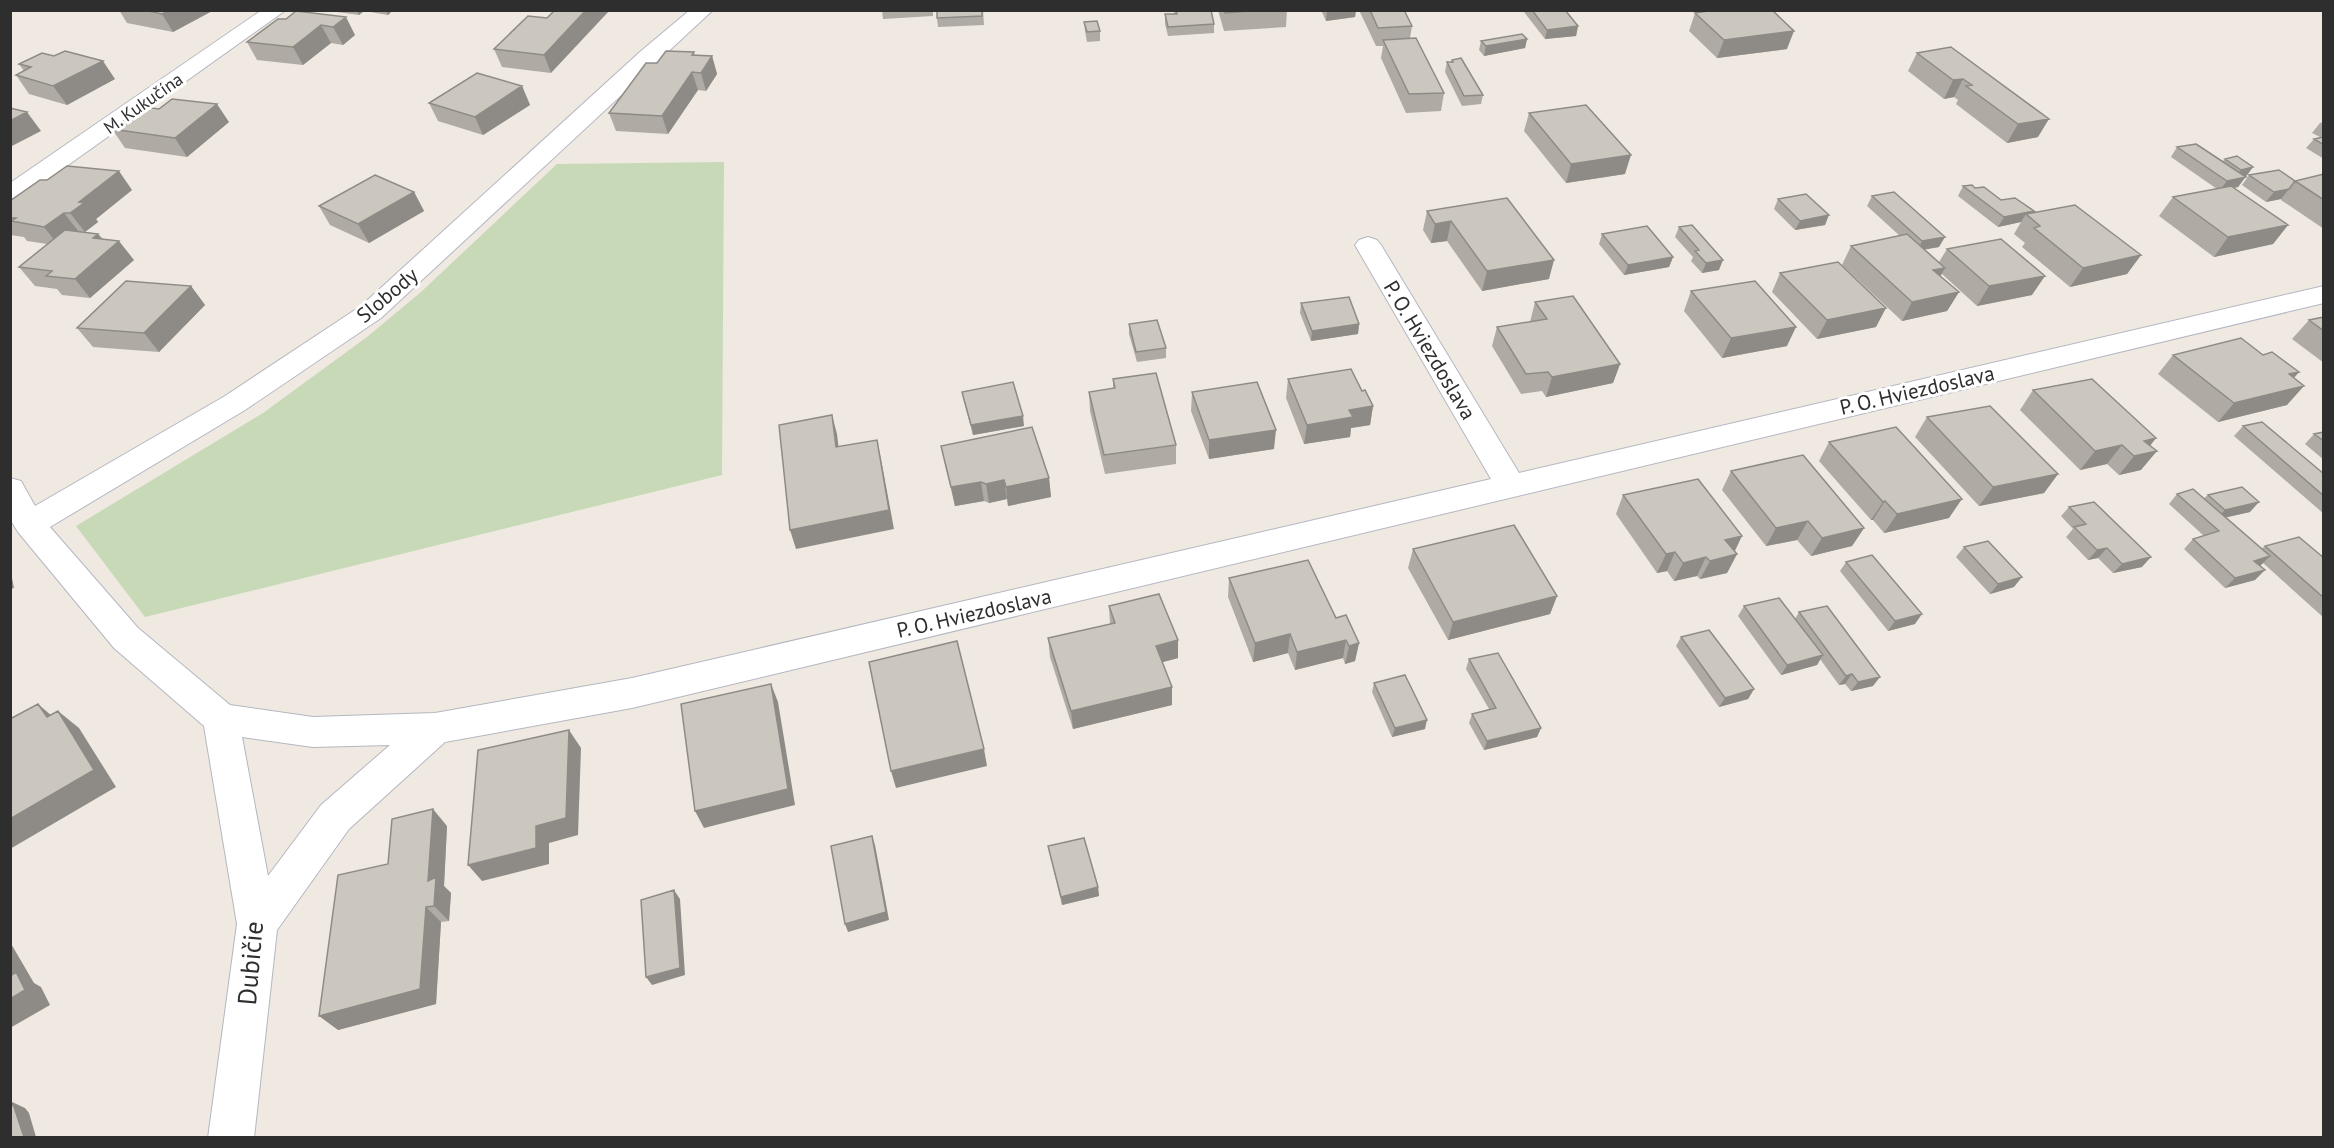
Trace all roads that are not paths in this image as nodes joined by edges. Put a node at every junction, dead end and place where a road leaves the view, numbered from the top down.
1 (276, 10) edge
2 (703, 10) edge
3 (10, 195) edge
4 (1368, 245) dead end
5 (2324, 294) edge
6 (1511, 486) junction
7 (10, 489) edge
8 (29, 525) junction
9 (221, 719) junction
10 (435, 728) junction
11 (257, 924) junction
12 (231, 1137) edge

1 - 3 street, M. Kukučína
2 - 8 street, Slobody
4 - 6 street, P. O. Hviezdoslava
5 - 6 street, P. O. Hviezdoslava
6 - 10 street, P. O. Hviezdoslava
7 - 8 street
8 - 9 street
9 - 10 street, P. O. Hviezdoslava
9 - 11 street, Dubičie
10 - 11 street
11 - 12 street, Dubičie

